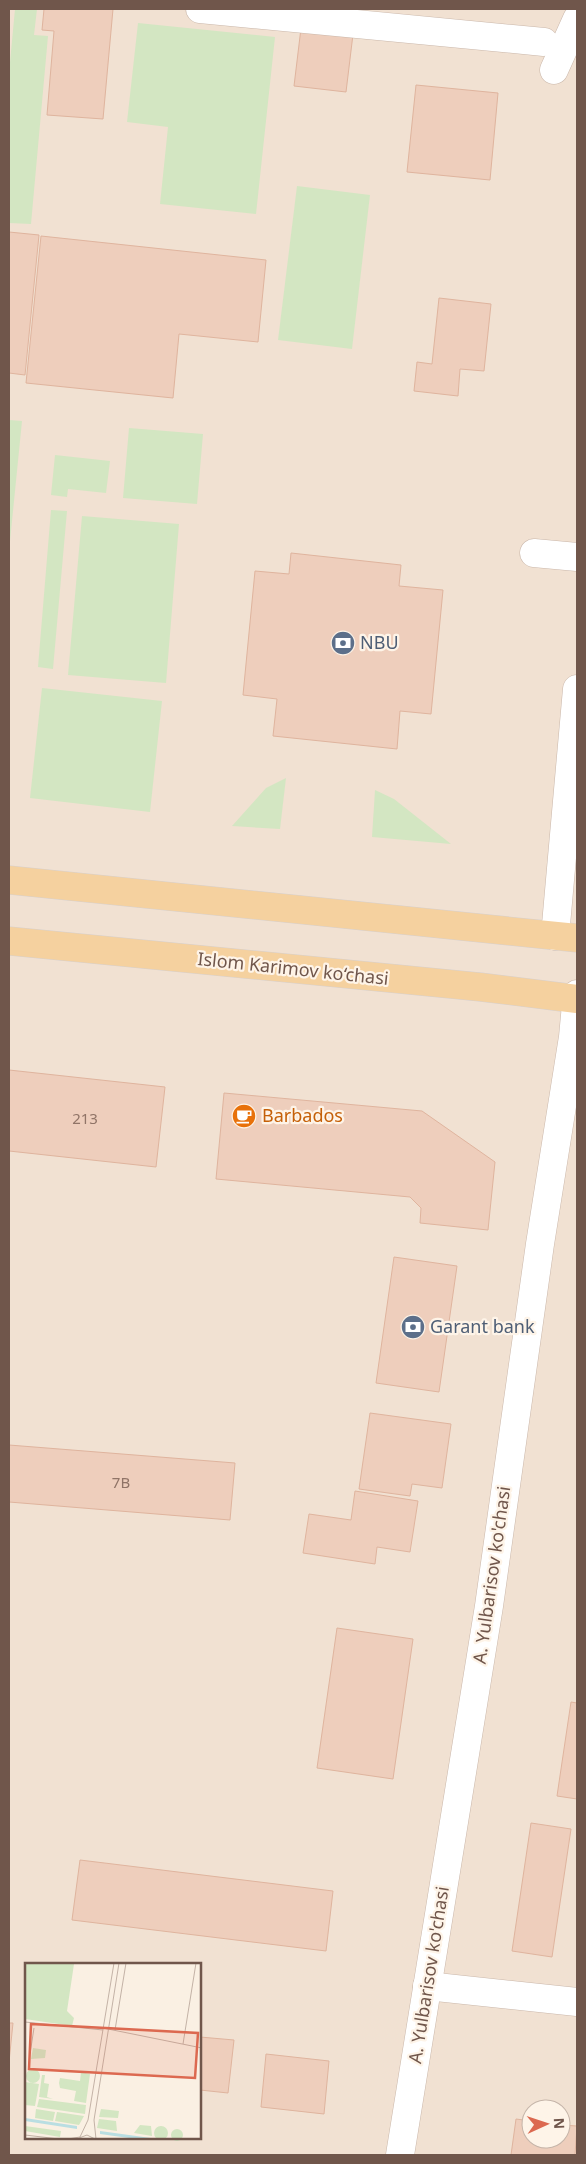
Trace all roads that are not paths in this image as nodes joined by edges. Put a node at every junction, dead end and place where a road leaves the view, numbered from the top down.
1 (200, 9) edge
2 (577, 18) edge
3 (544, 42) dead end
4 (554, 70) dead end
5 (534, 553) dead end
6 (577, 557) edge
7 (577, 689) edge
8 (9, 880) edge
9 (566, 937) edge
10 (9, 941) edge
11 (577, 994) edge
12 (577, 999) edge
13 (570, 1099) edge
14 (427, 1986) junction
15 (577, 2002) edge
16 (400, 2155) edge

1 - 3 street
2 - 4 street
5 - 6 street
7 - 9 street
8 - 9 main road
10 - 12 main road, Islom Karimov ko‘chasi
11 - 12 street, A. Yulbarisov ko'chasi
12 - 13 street, A. Yulbarisov ko'chasi
13 - 14 street, A. Yulbarisov ko'chasi
14 - 15 street
14 - 16 street, A. Yulbarisov ko'chasi

